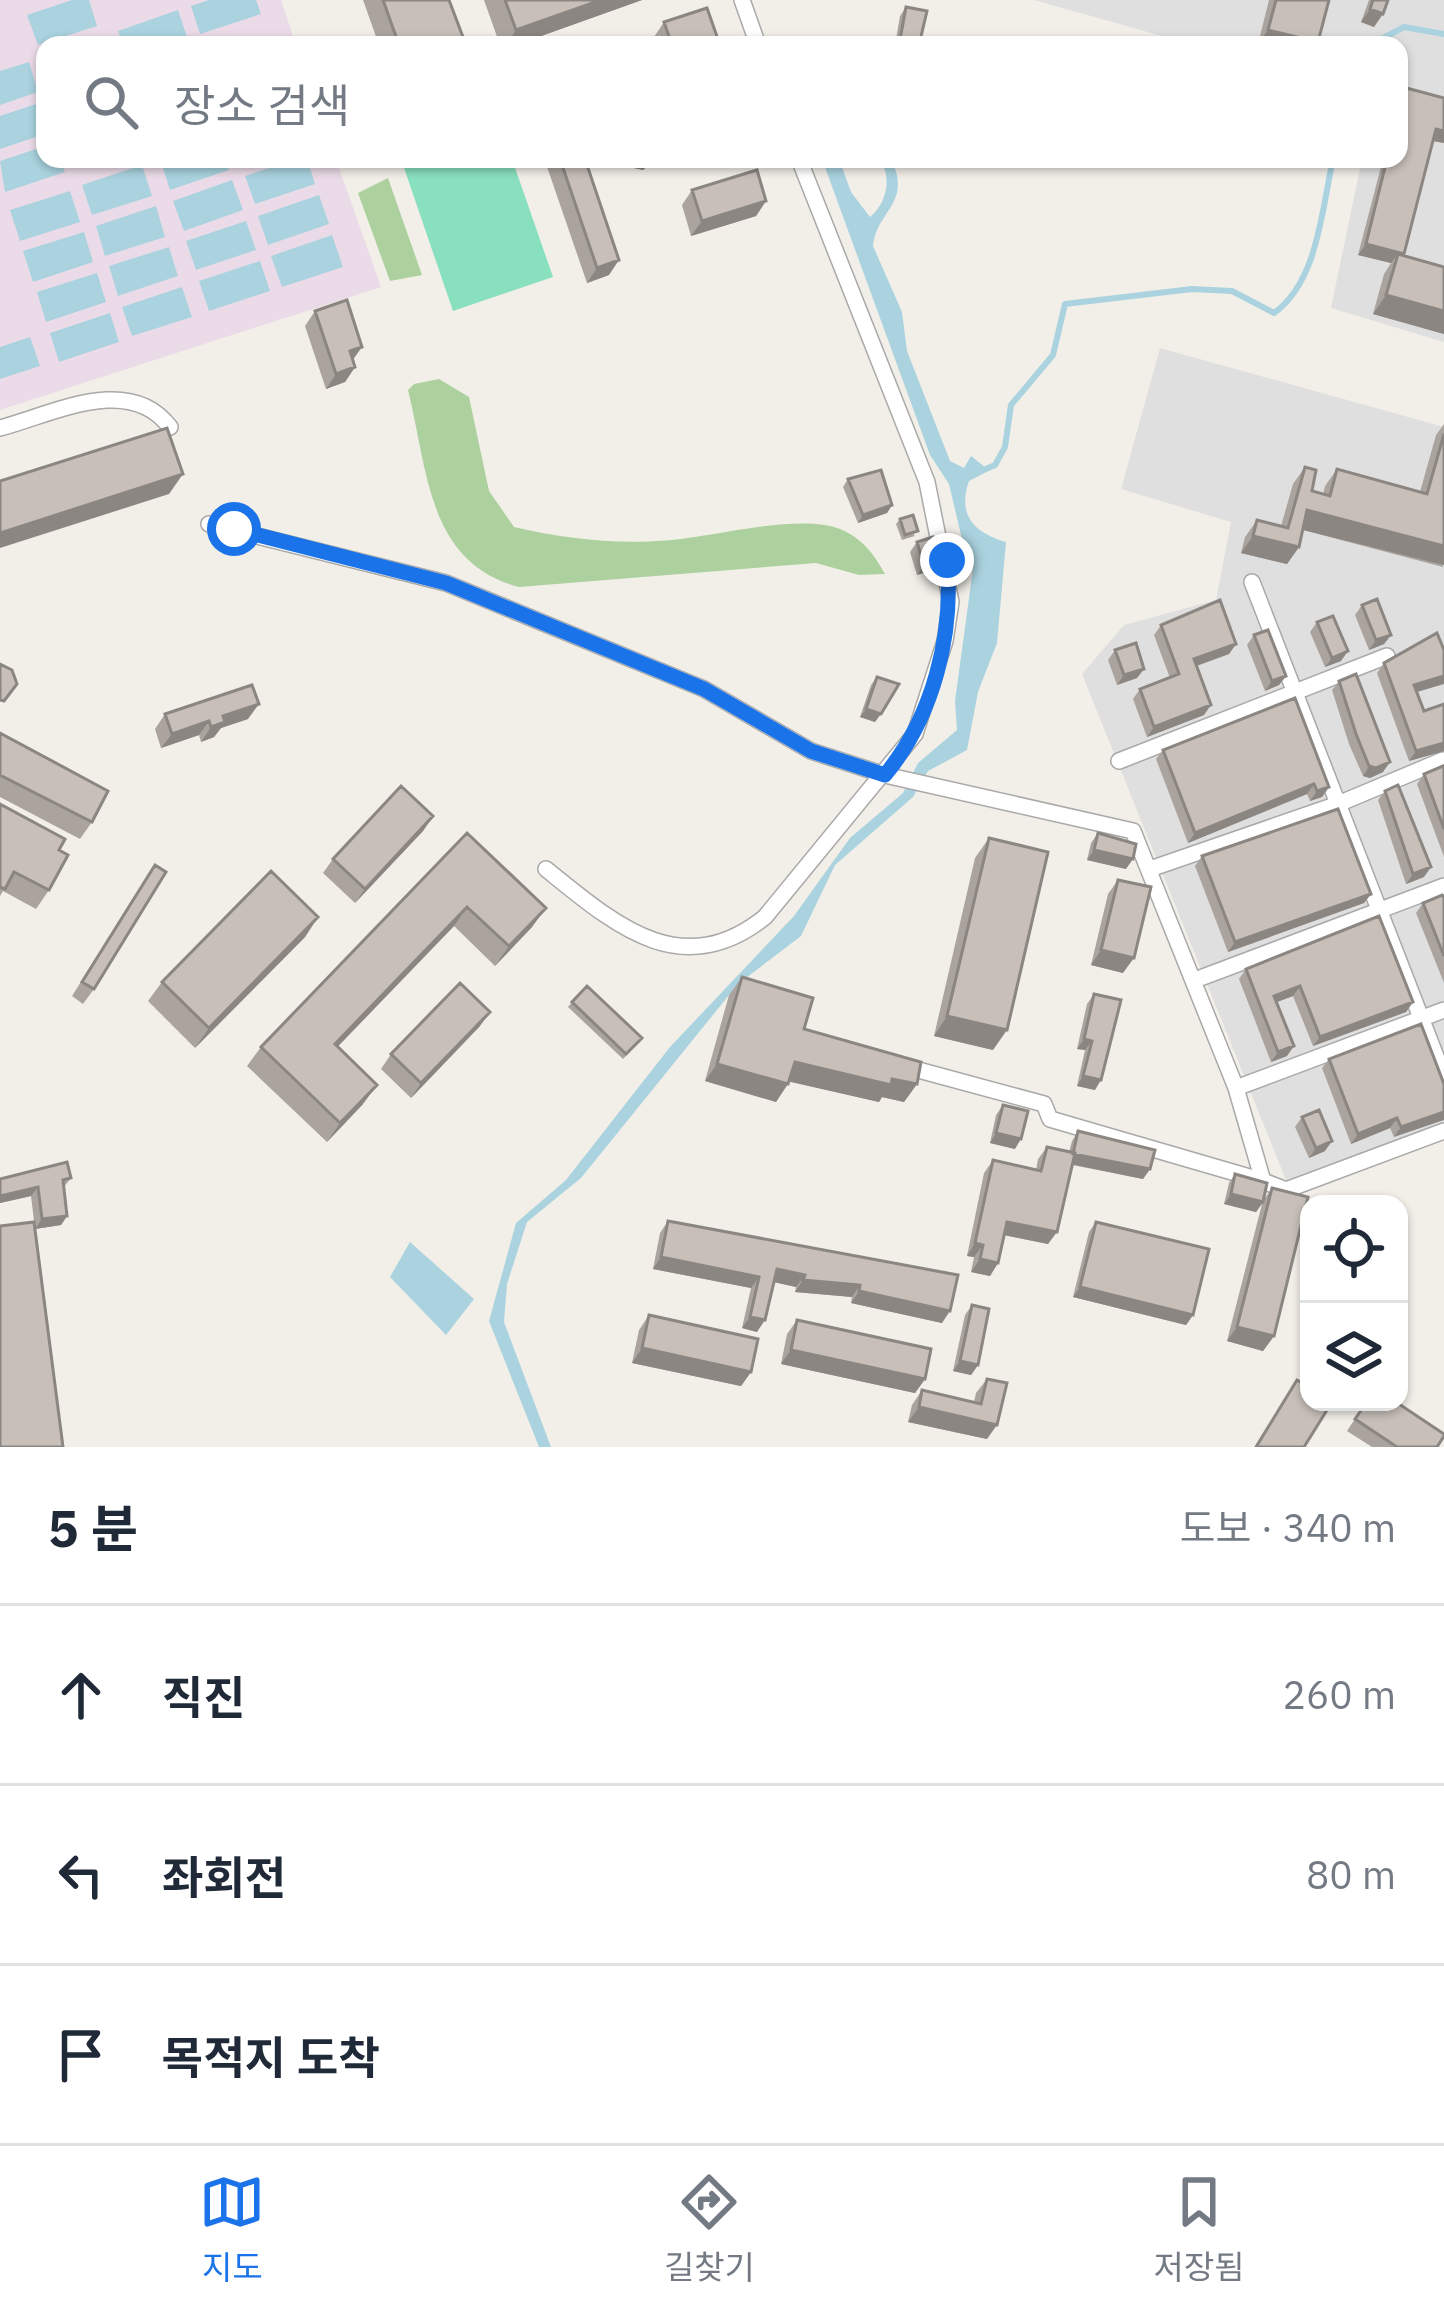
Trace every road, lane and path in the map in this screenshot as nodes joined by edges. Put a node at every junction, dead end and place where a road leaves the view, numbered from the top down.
1 (742, 0) edge
2 (755, 36) edge
3 (803, 168) edge
4 (170, 427) edge
5 (0, 428) edge
6 (209, 524) dead end
7 (1252, 582) dead end
8 (1387, 656) edge
9 (1294, 694) junction
10 (1443, 760) edge
11 (1119, 761) dead end
12 (885, 775) junction
13 (1338, 804) junction
14 (546, 869) dead end
15 (1150, 869) junction
16 (1444, 886) edge
17 (1381, 909) junction
18 (1195, 980) junction
19 (1444, 1010) edge
20 (1420, 1018) junction
21 (891, 1063) edge
22 (1444, 1077) edge
23 (1236, 1088) junction
24 (1444, 1131) edge
25 (1263, 1181) junction

1 - 2 street
3 - 12 street
4 - 5 street
6 - 12 street
7 - 9 street
8 - 9 street
9 - 11 street
9 - 13 street
10 - 13 street
12 - 14 street
12 - 15 street
13 - 15 street
13 - 17 street
15 - 18 street
16 - 17 street
17 - 18 street
17 - 20 street
18 - 23 street
19 - 20 street
20 - 22 street
20 - 23 street
21 - 25 street
23 - 25 street
24 - 25 street

